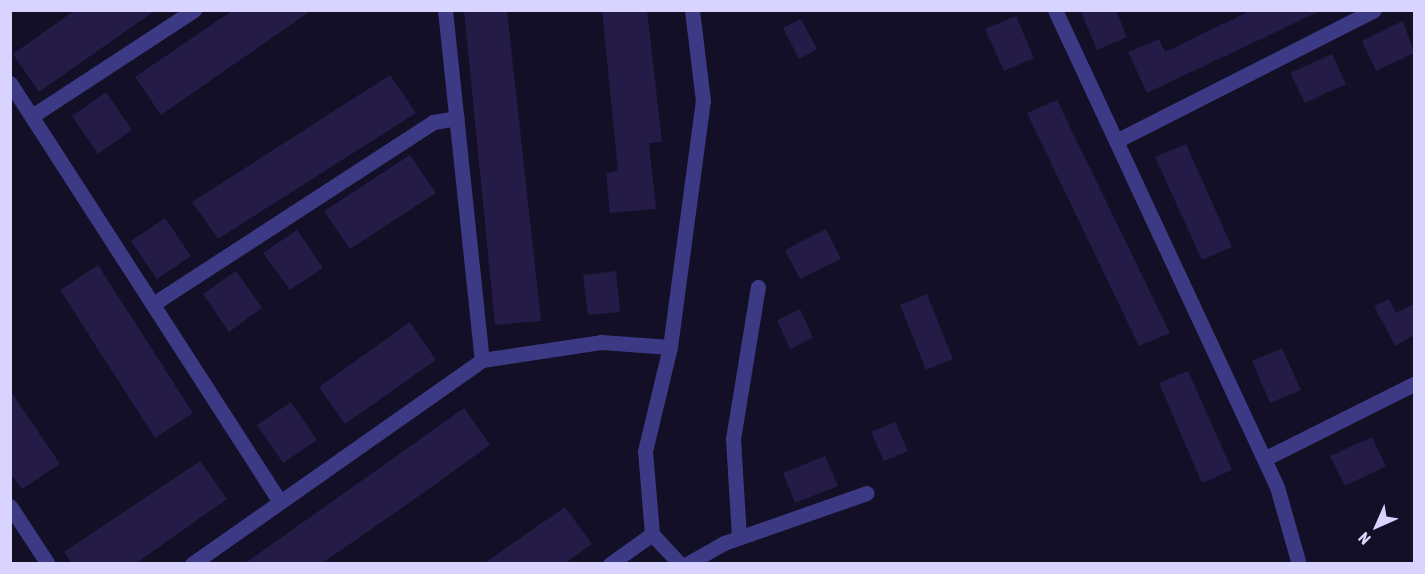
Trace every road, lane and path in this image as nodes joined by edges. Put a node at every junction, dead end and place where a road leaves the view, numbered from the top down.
1 (194, 10) edge
2 (445, 10) edge
3 (692, 10) edge
4 (1055, 10) edge
5 (1374, 10) edge
6 (10, 83) edge
7 (32, 116) junction
8 (457, 118) junction
9 (1116, 141) junction
10 (758, 287) dead end
11 (153, 304) junction
12 (670, 347) junction
13 (482, 360) junction
14 (1414, 384) edge
15 (1264, 459) junction
16 (867, 493) dead end
17 (280, 502) junction
18 (10, 506) edge
19 (652, 534) junction
20 (739, 537) junction
21 (48, 564) edge
22 (192, 564) edge
23 (610, 564) edge
24 (680, 564) edge
25 (687, 564) edge
26 (1299, 564) edge

1 - 7 street
2 - 8 street
3 - 12 street
4 - 9 street
5 - 9 street
6 - 7 street
7 - 11 street
8 - 11 street
8 - 13 street
9 - 15 street
10 - 20 street
11 - 17 street
12 - 13 street
12 - 19 street
13 - 17 street
14 - 15 street
15 - 26 street
16 - 20 street
17 - 22 street
18 - 21 street
19 - 23 street
19 - 24 street
20 - 25 street

